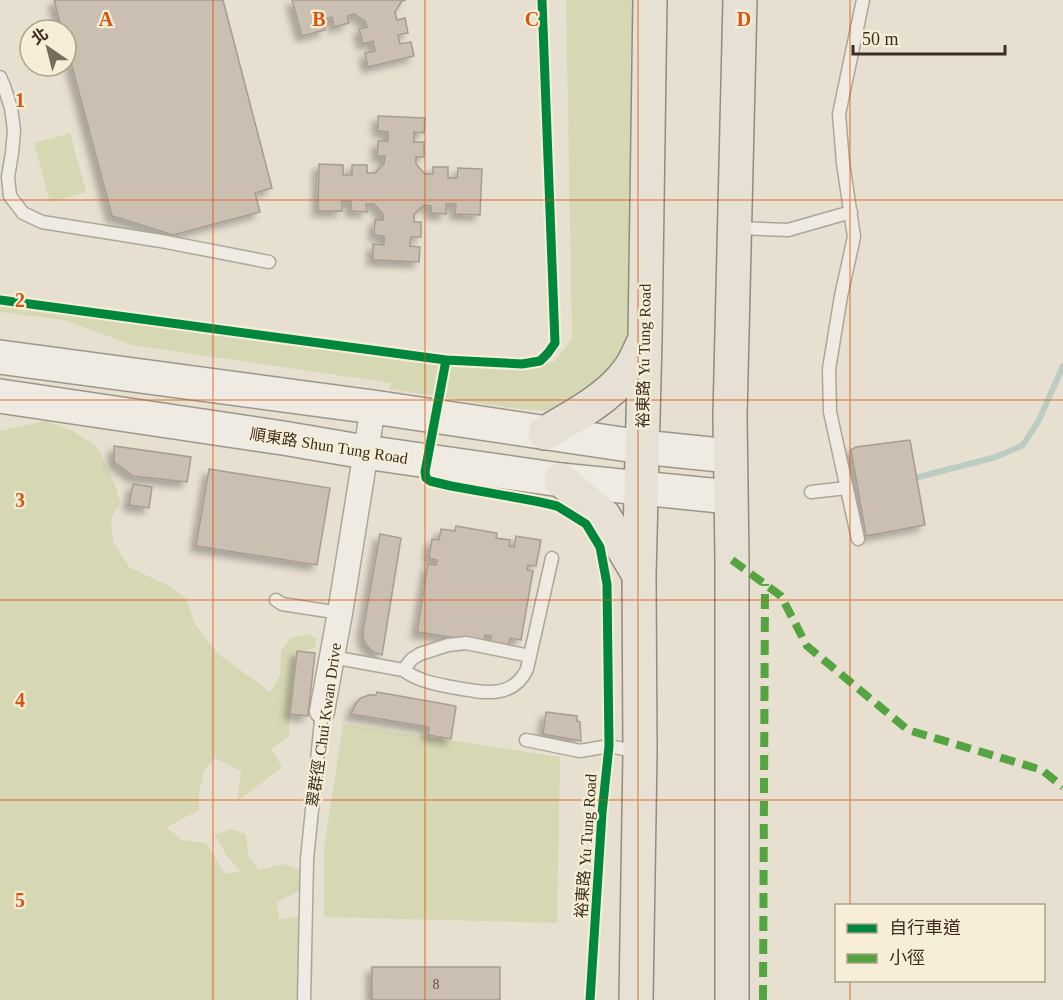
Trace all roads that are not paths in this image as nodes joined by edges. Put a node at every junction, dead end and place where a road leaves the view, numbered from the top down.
1 (650, 0) edge
2 (740, 0) edge
3 (862, 0) edge
4 (0, 77) edge
5 (9, 190) junction
6 (0, 200) edge
7 (851, 212) junction
8 (734, 228) junction
9 (269, 262) dead end
10 (645, 339) junction
11 (0, 357) edge
12 (0, 396) edge
13 (373, 407) junction
14 (545, 433) junction
15 (642, 447) junction
16 (365, 452) junction
17 (730, 456) junction
18 (561, 480) junction
19 (847, 488) junction
20 (641, 489) junction
21 (811, 492) dead end
22 (730, 497) junction
23 (858, 539) dead end
24 (552, 558) dead end
25 (639, 575) junction
26 (276, 600) dead end
27 (340, 613) junction
28 (530, 656) junction
29 (332, 657) junction
30 (402, 669) junction
31 (322, 711) joint
32 (526, 740) dead end
33 (640, 752) junction
34 (304, 1000) edge
35 (636, 1000) edge
36 (732, 1000) edge

1 - 10 main road, 裕東路 Yu Tung Road
2 - 8 main road
3 - 7 lane
4 - 5 lane
5 - 6 lane
5 - 9 lane
7 - 8 lane
7 - 19 lane
8 - 17 main road
10 - 14 main road
10 - 15 main road, 裕東路 Yu Tung Road
11 - 13 main road
12 - 16 main road, 順東路 Shun Tung Road
13 - 14 main road
13 - 16 street, 翠群徑 Chui Kwan Drive
14 - 15 main road
15 - 17 main road
15 - 20 main road, 裕東路 Yu Tung Road
16 - 18 main road, 順東路 Shun Tung Road
16 - 27 street, 翠群徑 Chui Kwan Drive
17 - 22 main road
18 - 20 main road, 順東路 Shun Tung Road
18 - 25 main road
19 - 21 lane
19 - 23 lane
20 - 22 main road, 順東路 Shun Tung Road
20 - 25 main road, 裕東路 Yu Tung Road
22 - 36 main road
24 - 28 lane
25 - 33 main road, 裕東路 Yu Tung Road
26 - 27 lane
27 - 29 street, 翠群徑 Chui Kwan Drive
28 - 30 lane
28 - 30 lane
29 - 30 lane
29 - 31 street, 翠群徑 Chui Kwan Drive
31 - 34 lane, 翠群徑 Chui Kwan Drive
32 - 33 lane
33 - 35 main road, 裕東路 Yu Tung Road

